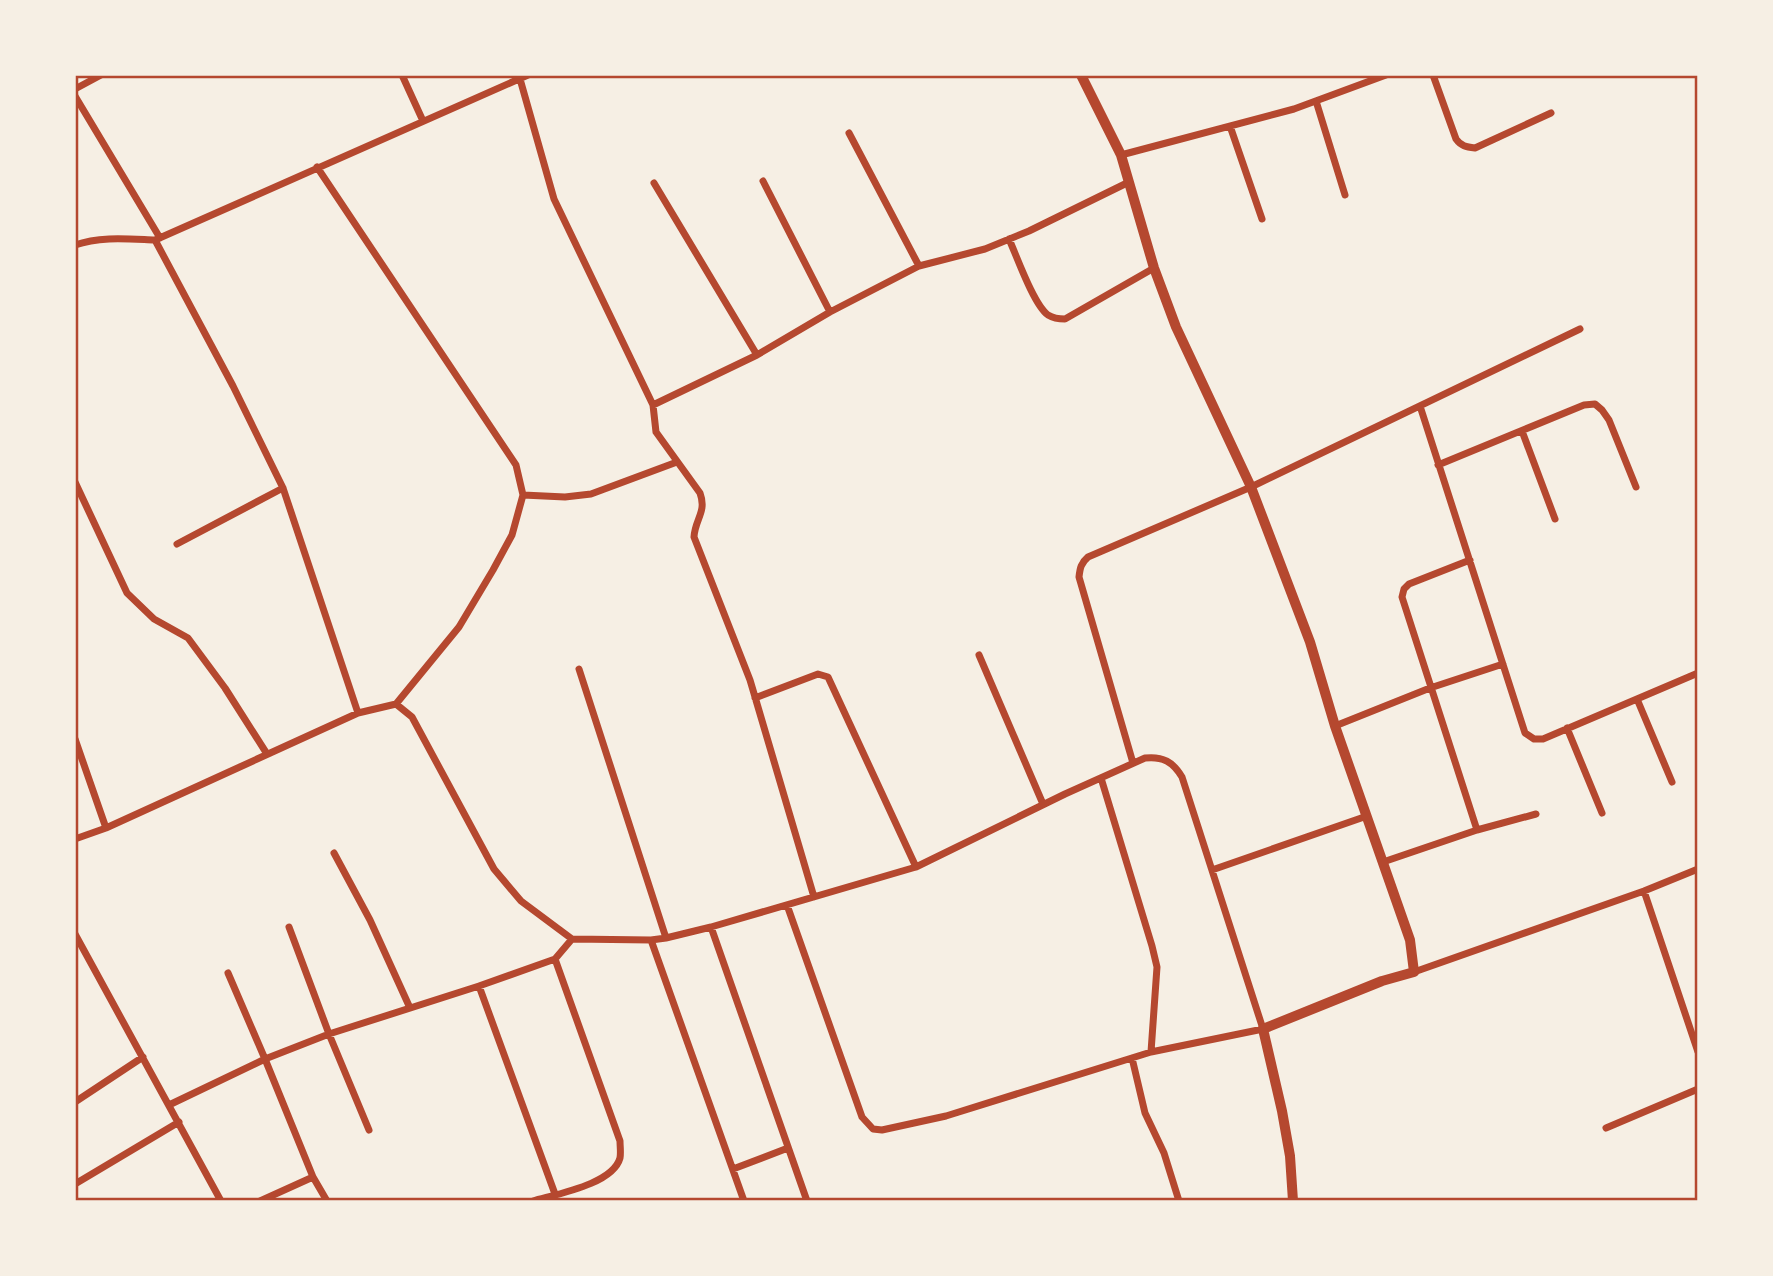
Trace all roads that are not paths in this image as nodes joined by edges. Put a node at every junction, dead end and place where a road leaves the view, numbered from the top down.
1 (102, 75) edge
2 (402, 75) edge
3 (1081, 75) edge
4 (1386, 75) edge
5 (1433, 75) edge
6 (524, 77) edge
7 (75, 89) edge
8 (75, 96) edge
9 (1316, 101) junction
10 (1551, 113) dead end
11 (422, 121) junction
12 (1230, 126) junction
13 (849, 133) dead end
14 (1121, 155) junction
15 (317, 167) junction
16 (763, 181) dead end
17 (1129, 182) junction
18 (654, 183) dead end
19 (1345, 195) dead end
20 (1262, 219) dead end
21 (157, 239) junction
22 (1009, 239) junction
23 (75, 245) edge
24 (919, 266) junction
25 (1154, 268) junction
26 (830, 312) junction
27 (1580, 329) dead end
28 (757, 355) junction
29 (653, 405) junction
30 (1420, 406) junction
31 (1522, 431) junction
32 (677, 462) junction
33 (1438, 465) junction
34 (75, 482) edge
35 (1251, 487) junction
36 (1636, 487) dead end
37 (283, 488) junction
38 (523, 495) junction
39 (1555, 519) dead end
40 (177, 544) dead end
41 (1470, 560) junction
42 (979, 655) dead end
43 (1503, 664) junction
44 (579, 669) dead end
45 (1698, 673) edge
46 (1430, 688) junction
47 (755, 698) junction
48 (1637, 699) junction
49 (396, 704) junction
50 (358, 713) junction
51 (1335, 726) junction
52 (1567, 728) junction
53 (75, 739) edge
54 (267, 754) junction
55 (1133, 763) junction
56 (1101, 778) junction
57 (1672, 782) dead end
58 (1043, 804) junction
59 (1602, 813) dead end
60 (1536, 814) dead end
61 (1367, 816) junction
62 (106, 828) junction
63 (1478, 831) junction
64 (75, 839) edge
65 (334, 853) dead end
66 (1382, 862) junction
67 (916, 867) junction
68 (1698, 869) edge
69 (1212, 870) junction
70 (1644, 891) junction
71 (814, 897) junction
72 (787, 905) junction
73 (289, 927) dead end
74 (712, 927) junction
75 (75, 934) edge
76 (666, 937) junction
77 (572, 939) junction
78 (651, 940) junction
79 (555, 959) junction
80 (1414, 972) junction
81 (228, 973) dead end
82 (478, 986) junction
83 (410, 1008) junction
84 (1263, 1029) junction
85 (329, 1034) junction
86 (1151, 1052) junction
87 (1698, 1052) edge
88 (143, 1057) junction
89 (1132, 1058) junction
90 (265, 1059) junction
91 (1698, 1089) edge
92 (75, 1102) edge
93 (169, 1105) junction
94 (179, 1122) junction
95 (1606, 1128) dead end
96 (369, 1130) dead end
97 (788, 1148) junction
98 (733, 1169) junction
99 (313, 1177) junction
100 (75, 1184) edge
101 (555, 1194) junction
102 (221, 1201) edge
103 (260, 1201) edge
104 (327, 1201) edge
105 (533, 1201) edge
106 (744, 1201) edge
107 (807, 1201) edge
108 (1179, 1201) edge
109 (1292, 1201) edge

1 - 7 street
2 - 11 street
3 - 14 street
4 - 9 street
5 - 10 street
6 - 11 street
6 - 29 street
8 - 21 street
9 - 12 street
9 - 19 street
11 - 15 street
12 - 14 street
12 - 20 street
13 - 24 street
14 - 17 street
15 - 21 street
15 - 38 street
16 - 26 street
17 - 22 street
17 - 25 street
18 - 28 street
21 - 23 street
21 - 37 street
22 - 24 street
22 - 25 street
24 - 26 street
25 - 35 street
26 - 28 street
27 - 30 street
28 - 29 street
29 - 32 street
30 - 33 street
30 - 35 street
31 - 33 street
31 - 36 street
31 - 39 street
32 - 38 street
32 - 47 street
33 - 41 street
34 - 54 street
35 - 51 street
35 - 55 street
37 - 40 street
37 - 50 street
38 - 49 street
41 - 43 street
41 - 46 street
42 - 58 street
43 - 46 street
43 - 52 street
44 - 76 street
45 - 48 street
46 - 51 street
46 - 63 street
47 - 67 street
47 - 71 street
48 - 52 street
48 - 57 street
49 - 50 street
49 - 77 street
50 - 54 street
51 - 61 street
52 - 59 street
53 - 62 street
54 - 62 street
55 - 56 street
55 - 69 street
56 - 58 street
56 - 86 street
58 - 67 street
60 - 63 street
61 - 66 street
61 - 69 street
62 - 64 street
63 - 66 street
65 - 83 street
66 - 80 street
67 - 71 street
68 - 70 street
69 - 84 street
70 - 80 street
70 - 87 street
71 - 72 street
72 - 74 street
72 - 89 street
73 - 85 street
74 - 76 street
74 - 97 street
75 - 88 street
76 - 78 street
77 - 78 street
77 - 79 street
78 - 98 street
79 - 82 street
79 - 101 street
80 - 84 street
81 - 90 street
82 - 83 street
82 - 101 street
83 - 85 street
84 - 86 street
84 - 109 street
85 - 90 street
85 - 96 street
86 - 89 street
88 - 92 street
88 - 93 street
89 - 108 street
90 - 93 street
90 - 99 street
91 - 95 street
93 - 94 street
94 - 100 street
94 - 102 street
97 - 98 street
97 - 107 street
98 - 106 street
99 - 103 street
99 - 104 street
101 - 105 street

